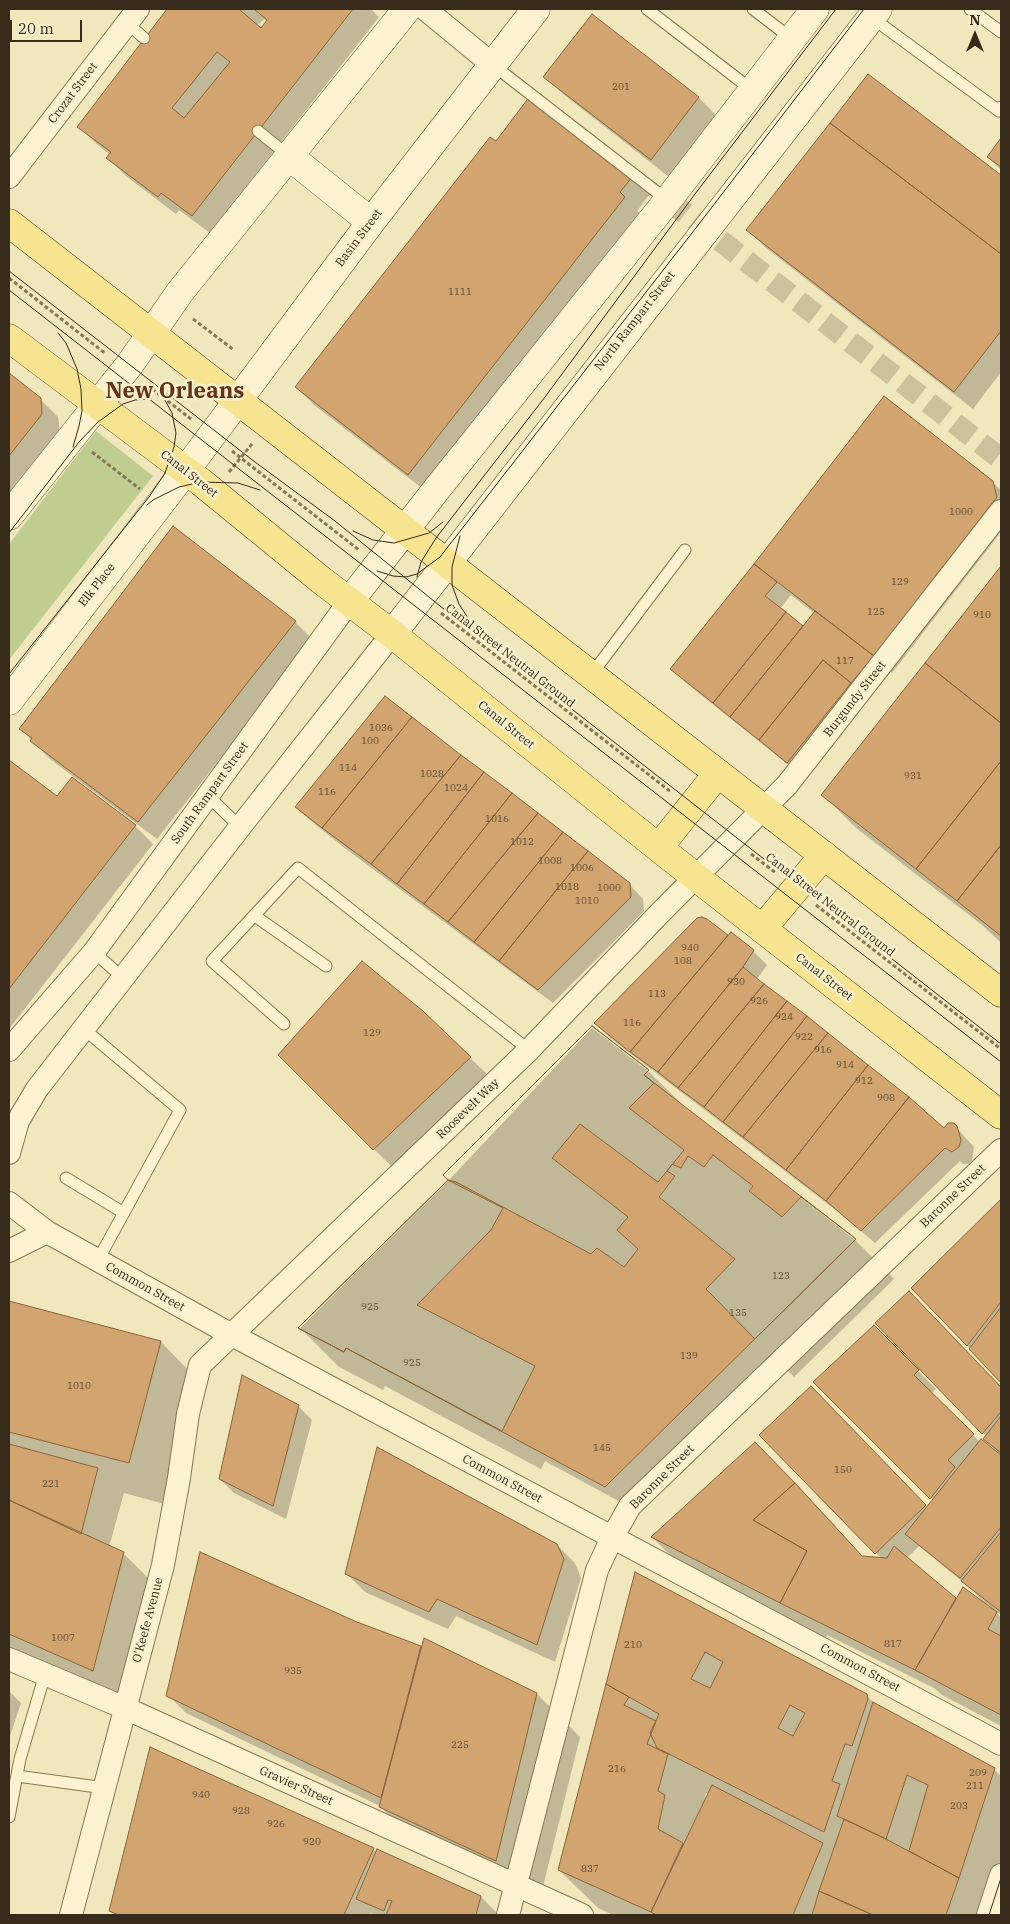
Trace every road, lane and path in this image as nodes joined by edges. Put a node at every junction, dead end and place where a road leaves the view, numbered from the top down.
1 (407, 9) edge
2 (425, 9) edge
3 (536, 9) edge
4 (647, 9) edge
5 (753, 9) edge
6 (815, 9) edge
7 (970, 9) edge
8 (875, 13) edge
9 (132, 16) edge
10 (1001, 32) edge
11 (144, 38) dead end
12 (792, 39) junction
13 (493, 64) junction
14 (752, 90) junction
15 (1001, 107) edge
16 (258, 131) dead end
17 (289, 156) junction
18 (9, 177) edge
19 (668, 200) junction
20 (371, 222) junction
21 (9, 223) edge
22 (9, 278) edge
23 (193, 318) dead end
24 (150, 334) junction
25 (9, 338) edge
26 (234, 350) dead end
27 (126, 369) junction
28 (237, 400) junction
29 (96, 404) junction
30 (211, 435) junction
31 (253, 443) dead end
32 (87, 448) dead end
33 (241, 458) junction
34 (232, 469) dead end
35 (186, 470) junction
36 (145, 493) dead end
37 (1001, 511) edge
38 (9, 516) edge
39 (404, 530) junction
40 (685, 550) dead end
41 (447, 563) junction
42 (378, 564) junction
43 (420, 597) junction
44 (349, 602) junction
45 (392, 634) junction
46 (591, 675) junction
47 (9, 700) edge
48 (718, 773) junction
49 (208, 796) junction
50 (691, 807) junction
51 (764, 808) junction
52 (240, 826) junction
53 (733, 840) junction
54 (659, 847) junction
55 (824, 855) junction
56 (696, 877) junction
57 (796, 889) junction
58 (255, 916) junction
59 (762, 929) junction
60 (94, 952) junction
61 (326, 966) dead end
62 (124, 978) junction
63 (1001, 993) edge
64 (284, 1024) dead end
65 (84, 1029) junction
66 (1001, 1049) edge
67 (9, 1050) edge
68 (529, 1050) junction
69 (1001, 1115) edge
70 (1001, 1150) edge
71 (9, 1153) edge
72 (66, 1178) dead end
73 (9, 1203) edge
74 (124, 1212) junction
75 (47, 1232) junction
76 (9, 1251) edge
77 (98, 1260) junction
78 (232, 1335) junction
79 (612, 1538) junction
80 (9, 1659) edge
81 (45, 1674) junction
82 (125, 1708) junction
83 (1001, 1744) edge
84 (17, 1776) junction
85 (105, 1788) junction
86 (9, 1817) edge
87 (1001, 1875) edge
88 (516, 1885) junction
89 (72, 1915) edge
90 (508, 1915) edge
91 (582, 1915) edge
92 (988, 1915) edge

1 - 17 main road
2 - 13 street
3 - 13 main road, Basin Street
4 - 14 lane
5 - 12 lane
6 - 12 main road
7 - 10 lane
8 - 15 lane
8 - 41 main road, North Rampart Street
9 - 11 lane
9 - 18 street, Crozat Street
12 - 14 main road
13 - 19 lane
13 - 20 main road, Basin Street
14 - 19 main road
16 - 17 lane
17 - 20 main road
17 - 24 main road
19 - 39 main road
20 - 28 main road, Basin Street
21 - 24 main road
22 - 27 path
23 - 26 path
24 - 27 main road
24 - 28 main road
25 - 29 main road, Canal Street
27 - 29 main road
27 - 30 path
28 - 30 main road, Basin Street
28 - 39 main road
29 - 35 main road, Canal Street
29 - 38 main road
30 - 33 path
30 - 35 main road, Basin Street
31 - 33 path
32 - 36 path
33 - 34 path
33 - 42 path
35 - 44 main road, Canal Street
35 - 47 main road, Elk Place
37 - 51 street, Burgundy Street
39 - 41 main road
39 - 42 main road, South Rampart Street
40 - 46 lane
41 - 43 main road, North Rampart Street
41 - 46 main road
42 - 44 main road, South Rampart Street
43 - 45 main road, North Rampart Street
43 - 50 path, Canal Street Neutral Ground
44 - 45 main road, Canal Street
44 - 49 street, South Rampart Street
45 - 52 street
45 - 54 main road, Canal Street
46 - 48 main road
48 - 50 main road
48 - 51 main road
49 - 52 lane
49 - 60 street, South Rampart Street
50 - 54 main road
51 - 53 street, Burgundy Street
51 - 55 main road
52 - 62 street
53 - 56 street, Burgundy Street
53 - 57 path, Canal Street Neutral Ground
54 - 56 main road, Canal Street
55 - 57 main road
55 - 63 main road
56 - 59 main road, Canal Street
56 - 68 street, Roosevelt Way
57 - 59 main road
57 - 66 path, Canal Street Neutral Ground
58 - 61 lane
58 - 64 lane
58 - 68 lane
59 - 69 main road, Canal Street
60 - 62 lane
60 - 67 street, South Rampart Street
62 - 65 street
65 - 71 street
65 - 74 lane
68 - 78 street, Roosevelt Way
70 - 79 street, Baronne Street
72 - 74 lane
73 - 75 street, Common Street
74 - 77 lane
75 - 76 street
75 - 77 street, Common Street
77 - 78 street, Common Street
78 - 79 street, Common Street
78 - 82 street, O'Keefe Avenue
79 - 83 street, Common Street
79 - 88 street, Baronne Street
80 - 81 street, Gravier Street
81 - 82 street, Gravier Street
81 - 84 lane
82 - 85 street, O'Keefe Avenue
82 - 88 street, Gravier Street
84 - 85 lane
84 - 86 lane
85 - 89 street, O'Keefe Avenue
87 - 92 street
88 - 90 street, Baronne Street
88 - 91 street, Gravier Street

